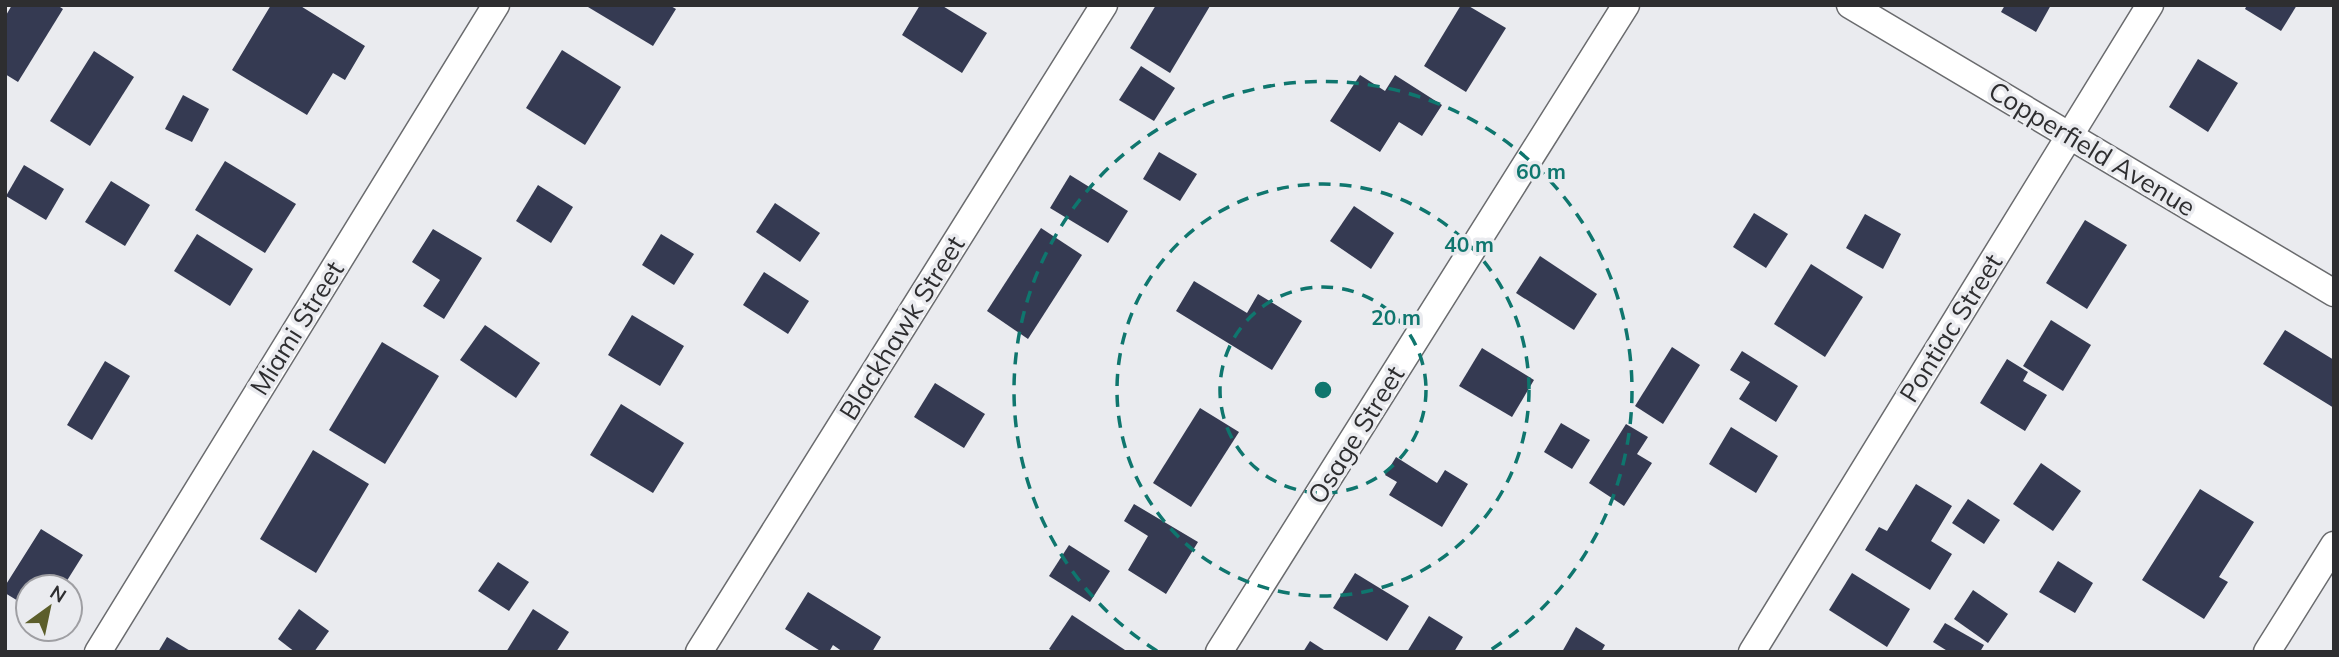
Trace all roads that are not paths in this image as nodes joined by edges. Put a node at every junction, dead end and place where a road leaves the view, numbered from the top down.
1 (496, 5) edge
2 (1104, 5) edge
3 (1626, 5) edge
4 (1850, 5) edge
5 (2150, 5) edge
6 (2069, 136) junction
7 (2334, 293) edge
8 (2334, 545) edge
9 (98, 652) edge
10 (699, 652) edge
11 (1219, 652) edge
12 (1752, 652) edge
13 (2267, 652) edge

1 - 9 street, Miami Street
2 - 10 street, Blackhawk Street
3 - 11 street, Osage Street
4 - 6 street, Copperfield Avenue
5 - 6 street, Pontiac Street
6 - 7 street, Copperfield Avenue
6 - 12 street, Pontiac Street
8 - 13 street

